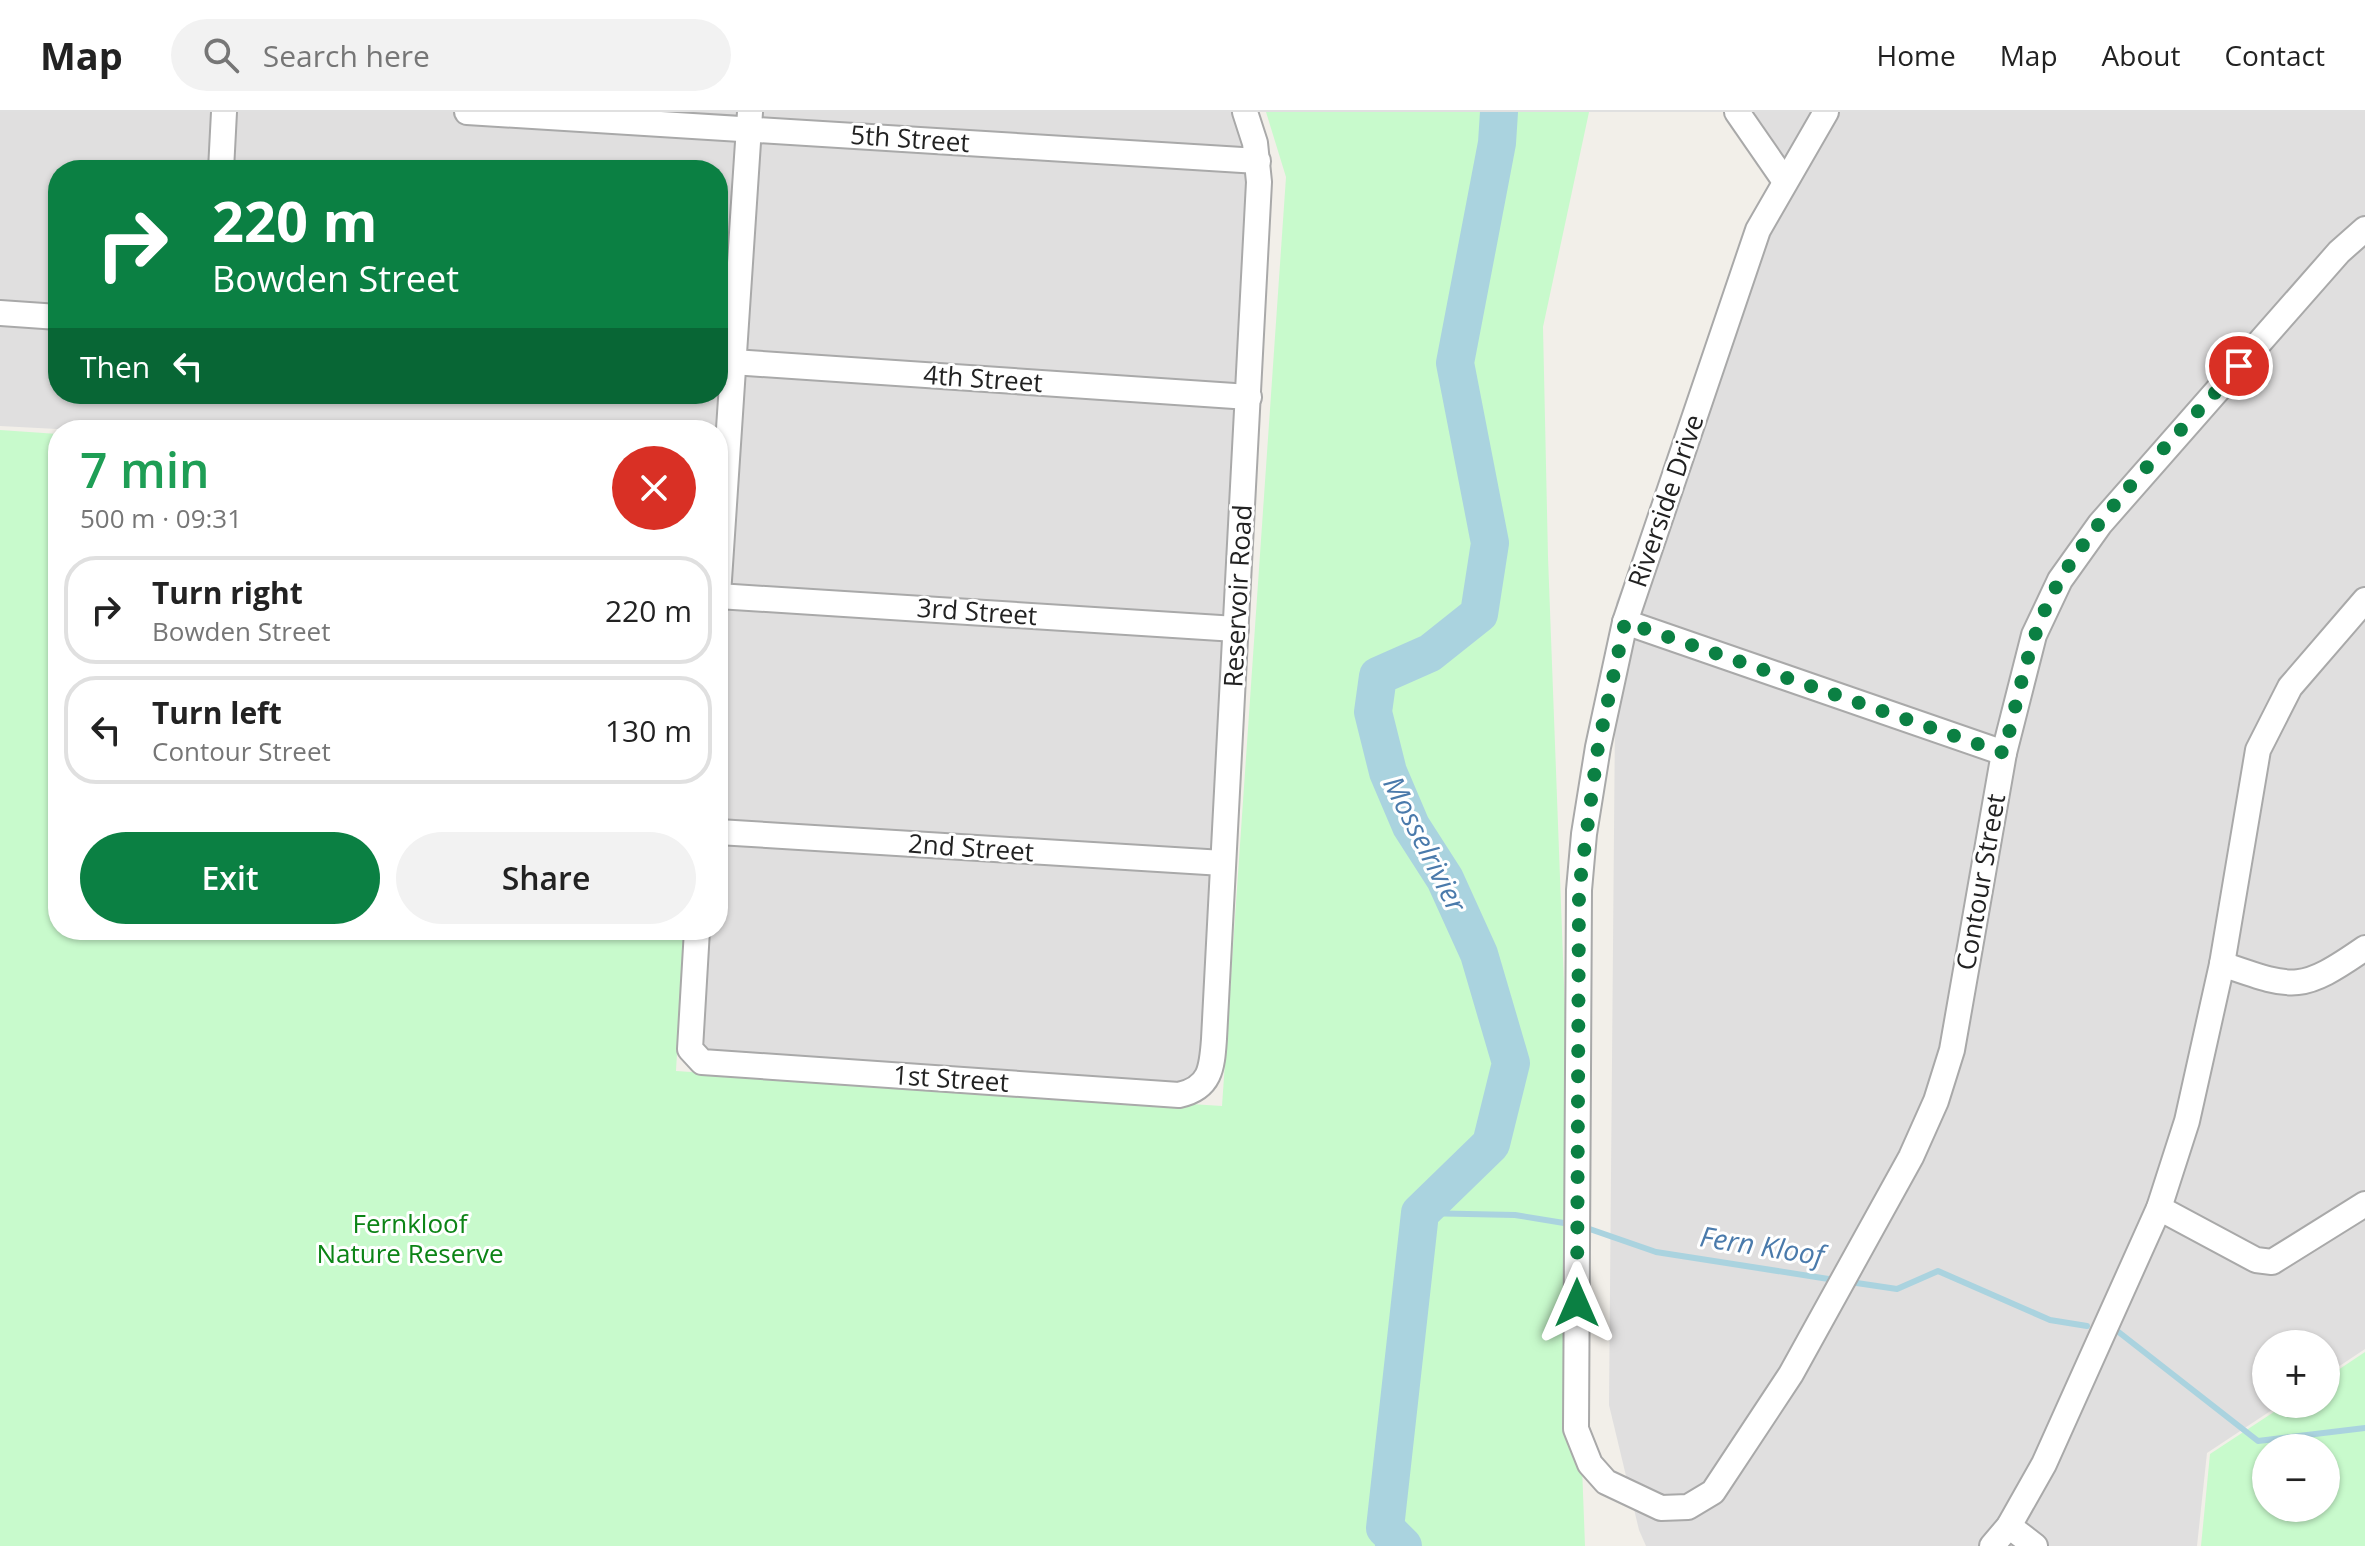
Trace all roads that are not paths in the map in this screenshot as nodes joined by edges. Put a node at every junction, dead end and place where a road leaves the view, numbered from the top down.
1 (224, 112) edge
2 (467, 112) edge
3 (1245, 112) edge
4 (1737, 112) edge
5 (1826, 112) edge
6 (749, 121) edge
7 (222, 160) edge
8 (1258, 161) junction
9 (1784, 180) junction
10 (2365, 229) edge
11 (0, 313) edge
12 (48, 316) edge
13 (728, 331) edge
14 (728, 361) edge
15 (1249, 397) junction
16 (728, 596) edge
17 (2365, 600) edge
18 (1625, 622) junction
19 (1236, 629) junction
20 (2004, 753) junction
21 (728, 833) edge
22 (1223, 863) junction
23 (696, 940) edge
24 (2365, 948) edge
25 (2222, 964) junction
26 (1207, 1081) joint
27 (2365, 1204) edge
28 (2159, 1208) junction
29 (1661, 1508) joint
30 (2009, 1526) junction
31 (1992, 1546) edge
32 (2035, 1546) edge

1 - 7 street
2 - 6 street, 5th Street
3 - 8 street, Reservoir Road
4 - 9 street
5 - 9 street, Riverside Drive
6 - 8 street, 5th Street
6 - 13 street
8 - 15 street, Reservoir Road
9 - 18 street, Riverside Drive
10 - 20 street, Contour Street
11 - 12 street
14 - 15 street, 4th Street
15 - 19 street, Reservoir Road
16 - 19 street, 3rd Street
17 - 25 street
18 - 20 street
18 - 29 street, Riverside Drive
19 - 22 street, Reservoir Road
20 - 29 street, Contour Street
21 - 22 street, 2nd Street
22 - 26 street, Reservoir Road
23 - 26 street, 1st Street
24 - 25 street
25 - 28 street
27 - 28 street
28 - 30 street
30 - 31 street
30 - 32 street

